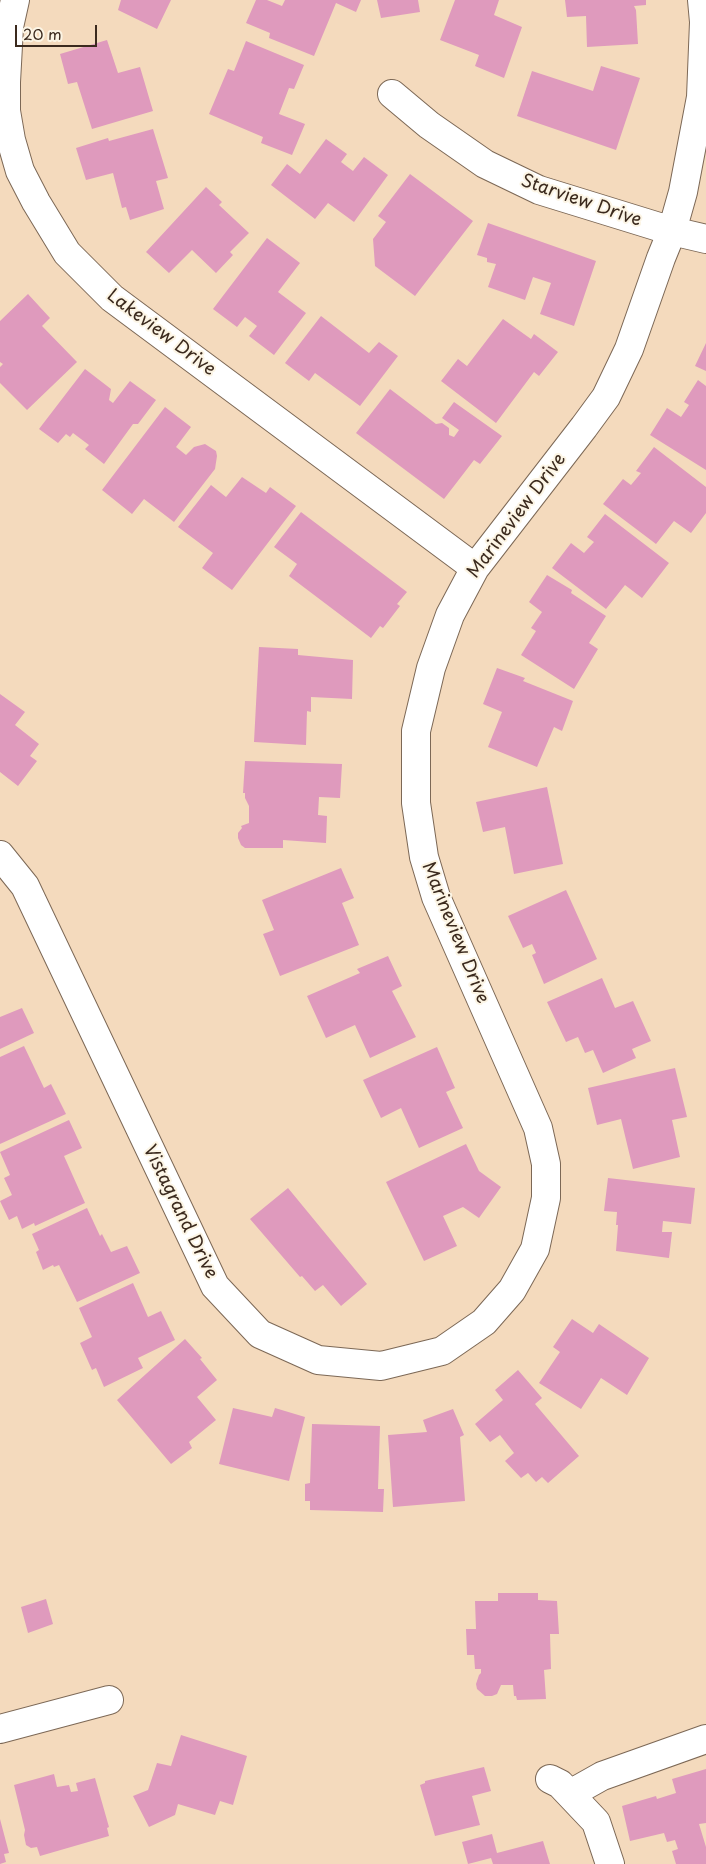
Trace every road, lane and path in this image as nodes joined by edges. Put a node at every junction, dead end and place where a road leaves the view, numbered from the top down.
1 (15, 0) edge
2 (702, 0) edge
3 (392, 94) dead end
4 (672, 231) junction
5 (706, 239) edge
6 (475, 568) junction
7 (0, 855) edge
8 (512, 1290) joint
9 (109, 1700) dead end
10 (0, 1729) edge
11 (706, 1739) edge
12 (610, 1864) edge

1 - 6 street, Lakeview Drive
2 - 4 street, Marineview Drive
3 - 4 street, Starview Drive
4 - 5 street, Starview Drive
4 - 6 street, Marineview Drive
6 - 8 street, Marineview Drive
7 - 8 street, Vistagrand Drive
9 - 10 street
11 - 12 street

